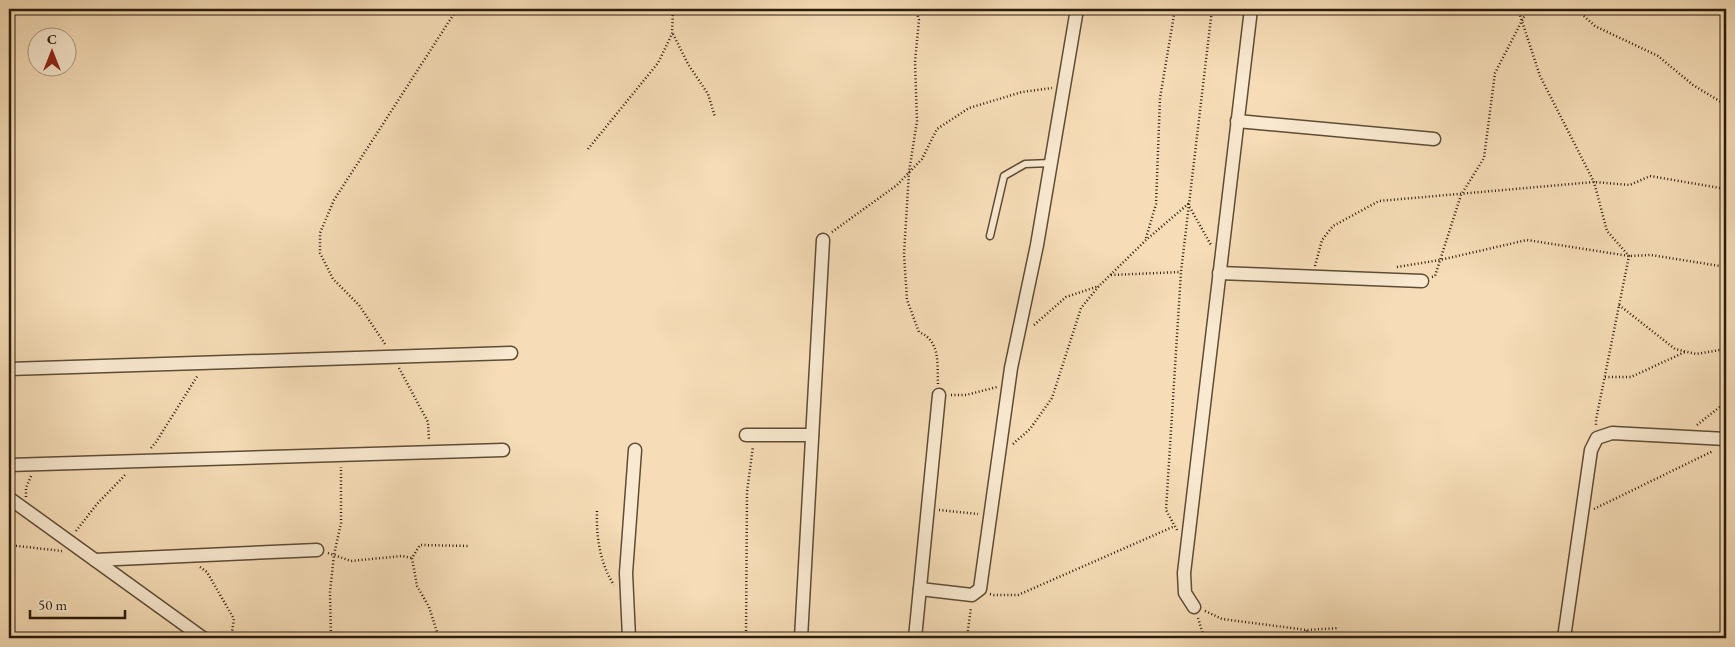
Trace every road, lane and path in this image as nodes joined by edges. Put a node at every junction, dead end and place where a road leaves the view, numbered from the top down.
1 (457, 9) edge
2 (674, 9) edge
3 (774, 9) edge
4 (820, 9) edge
5 (916, 9) edge
6 (1076, 9) edge
7 (1174, 9) edge
8 (1212, 9) edge
9 (1251, 9) edge
10 (1518, 9) edge
11 (1528, 9) edge
12 (1576, 9) edge
13 (1522, 20) junction
14 (672, 34) junction
15 (1063, 87) junction
16 (1726, 105) edge
17 (715, 117) dead end
18 (1237, 121) junction
19 (1434, 139) dead end
20 (588, 148) dead end
21 (1051, 163) junction
22 (909, 172) junction
23 (1594, 182) junction
24 (1726, 189) edge
25 (1461, 194) junction
26 (1188, 204) junction
27 (990, 236) dead end
28 (823, 240) joint
29 (1146, 240) junction
30 (1629, 256) junction
31 (1440, 260) junction
32 (1220, 267) junction
33 (1726, 267) edge
34 (1392, 268) dead end
35 (1181, 272) junction
36 (1110, 275) junction
37 (1312, 277) junction
38 (1422, 281) joint
39 (1099, 286) junction
40 (1619, 305) junction
41 (1017, 339) junction
42 (1726, 349) edge
43 (1686, 352) junction
44 (511, 353) dead end
45 (393, 357) junction
46 (9, 369) edge
47 (1605, 377) junction
48 (1009, 384) junction
49 (938, 394) junction
50 (1726, 402) edge
51 (751, 435) joint
52 (812, 435) junction
53 (1682, 437) junction
54 (1597, 438) junction
55 (1724, 439) edge
56 (503, 450) dead end
57 (635, 450) dead end
58 (430, 452) junction
59 (341, 455) junction
60 (998, 456) junction
61 (38, 464) junction
62 (9, 465) edge
63 (9, 498) edge
64 (928, 509) junction
65 (27, 511) junction
66 (597, 511) dead end
67 (990, 515) junction
68 (1582, 515) junction
69 (1190, 519) junction
70 (1175, 526) junction
71 (1178, 533) dead end
72 (9, 546) edge
73 (470, 546) dead end
74 (317, 550) joint
75 (334, 555) junction
76 (185, 556) junction
77 (91, 557) junction
78 (412, 558) junction
79 (920, 589) junction
80 (976, 592) junction
81 (628, 605) junction
82 (1194, 607) junction
83 (1338, 628) dead end
84 (1307, 630) junction
85 (202, 638) edge
86 (231, 638) edge
87 (331, 638) edge
88 (439, 638) edge
89 (629, 638) edge
90 (746, 638) edge
91 (801, 638) edge
92 (915, 638) edge
93 (967, 638) edge
94 (1204, 638) edge
95 (1304, 638) edge
96 (1564, 638) edge

1 - 45 path
2 - 14 path
3 - 4 path
5 - 22 path
6 - 15 street
7 - 29 path
8 - 26 path
9 - 18 street
10 - 13 path
11 - 13 path
12 - 16 path
13 - 23 path
13 - 25 path
14 - 17 path
14 - 20 path
15 - 21 street
15 - 22 path
18 - 19 street
18 - 32 street
21 - 27 lane
21 - 41 street
22 - 28 path
22 - 49 path
23 - 24 path
23 - 25 path
23 - 30 path
25 - 31 path
25 - 37 path
26 - 29 path
26 - 32 path
26 - 35 path
28 - 52 street
29 - 36 path
30 - 31 path
30 - 33 path
30 - 40 path
31 - 34 path
31 - 38 path
32 - 37 street
32 - 69 street
35 - 36 path
35 - 70 path
36 - 39 path
37 - 38 street
39 - 41 path
39 - 60 path
40 - 43 path
40 - 47 path
41 - 48 street
42 - 43 path
43 - 47 path
44 - 45 street
45 - 46 street
45 - 58 path
47 - 54 path
48 - 49 path
48 - 60 street
49 - 64 street
50 - 53 path
51 - 52 street
51 - 90 path
52 - 91 street
53 - 54 street
53 - 55 street
54 - 68 street
55 - 68 path
56 - 58 street
57 - 81 street
58 - 59 street
59 - 61 street
59 - 75 path
60 - 67 street
61 - 62 street
61 - 65 path
63 - 65 street
64 - 67 path
64 - 79 street
65 - 77 street
66 - 81 path
67 - 80 street
68 - 96 street
69 - 70 path
69 - 82 street
70 - 71 path
70 - 80 path
72 - 77 path
73 - 78 path
74 - 75 path
74 - 76 street
75 - 78 path
75 - 87 path
76 - 77 street
76 - 86 path
77 - 85 street
78 - 88 path
79 - 80 street
79 - 92 street
80 - 93 path
81 - 89 street
82 - 84 path
82 - 94 path
83 - 84 path
84 - 95 path

